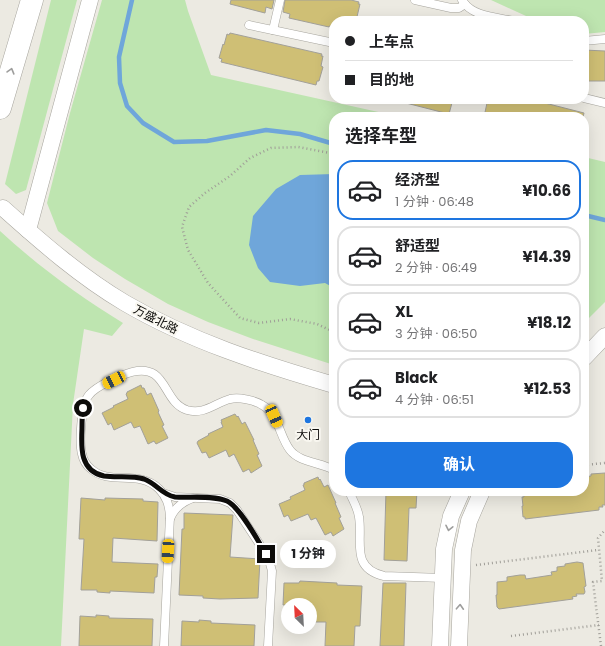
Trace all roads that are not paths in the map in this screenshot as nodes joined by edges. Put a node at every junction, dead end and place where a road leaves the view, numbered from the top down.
1 (32, 0) edge
2 (90, 0) edge
3 (280, 0) edge
4 (415, 0) edge
5 (464, 2) edge
6 (491, 16) edge
7 (249, 25) dead end
8 (273, 30) junction
9 (605, 39) edge
10 (589, 41) edge
11 (329, 42) edge
12 (589, 99) edge
13 (605, 103) edge
14 (0, 108) edge
15 (3, 208) dead end
16 (28, 230) junction
17 (605, 336) edge
18 (589, 353) edge
19 (329, 383) edge
20 (329, 468) edge
21 (162, 492) junction
22 (351, 496) edge
23 (460, 496) edge
24 (480, 496) edge
25 (197, 498) junction
26 (170, 520) junction
27 (443, 578) junction
28 (164, 646) edge
29 (268, 646) edge
30 (440, 646) edge
31 (458, 646) edge

14 -> 1 street
2 - 16 street
3 - 8 lane
4 - 5 lane
5 - 6 lane
7 - 8 lane
8 - 11 lane
9 - 10 lane
12 - 13 lane
15 - 16 street, 万盛北路
16 - 19 street, 万盛北路
17 - 18 street
20 - 21 lane
21 - 25 lane
21 - 26 lane
22 - 27 lane
23 -> 27 street
31 -> 24 street
25 - 26 lane
25 - 29 lane
26 - 28 lane
27 - 30 street

